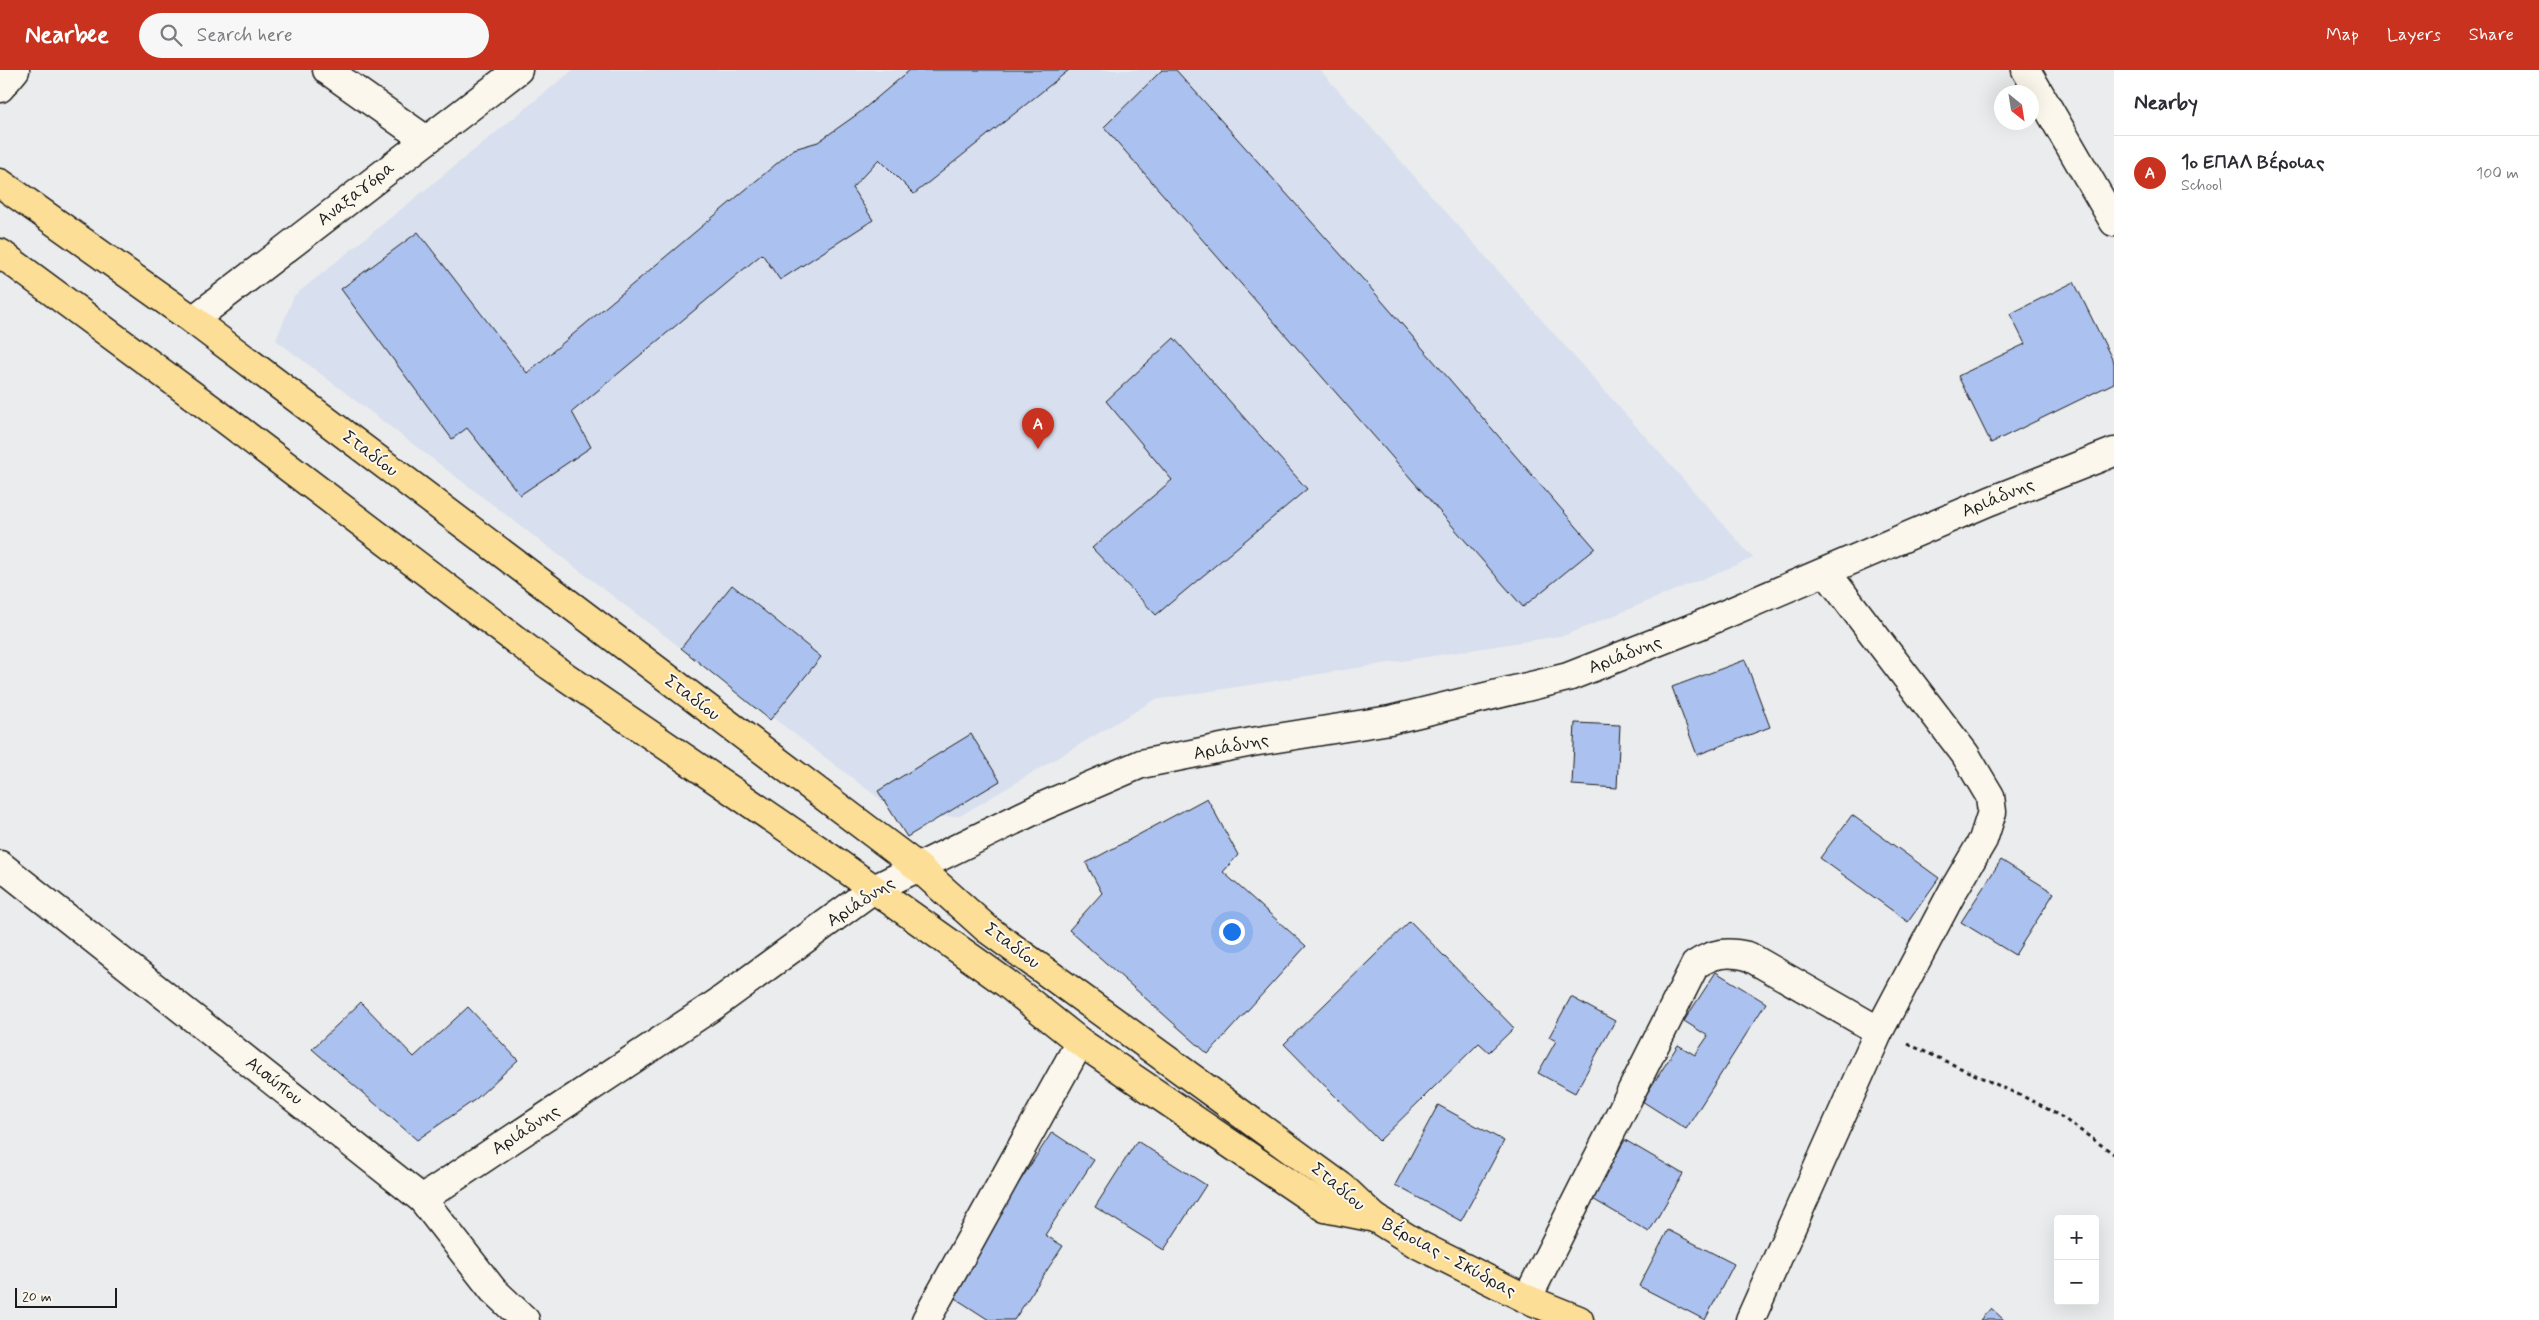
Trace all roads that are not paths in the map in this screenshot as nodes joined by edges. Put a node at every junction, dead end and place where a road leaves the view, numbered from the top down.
1 (15, 70) edge
2 (327, 70) edge
3 (518, 70) edge
4 (2026, 70) edge
5 (0, 88) edge
6 (426, 140) junction
7 (0, 183) edge
8 (2114, 222) edge
9 (0, 253) edge
10 (193, 320) junction
11 (2114, 452) edge
12 (1826, 572) junction
13 (0, 865) edge
14 (918, 868) junction
15 (872, 890) junction
16 (1879, 1031) junction
17 (1080, 1042) junction
18 (422, 1198) junction
19 (1375, 1218) junction
20 (1527, 1300) junction
21 (525, 1320) edge
22 (926, 1320) edge
23 (1579, 1320) edge
24 (1750, 1320) edge

1 - 5 street
2 - 6 street
3 - 6 street, Αναξαγόρα
4 - 8 street
6 - 10 street, Αναξαγόρα
7 - 10 main road, Σταδίου
9 - 15 main road, Σταδίου
10 - 14 main road, Σταδίου
11 - 12 street, Αριάδνης
12 - 14 street, Αριάδνης
12 - 16 street
13 - 18 street, Αισώπου
14 - 15 street, Αριάδνης
14 - 19 main road, Σταδίου
15 - 17 main road, Σταδίου
15 - 18 street, Αριάδνης
16 - 20 street
16 - 24 street
17 - 19 main road, Σταδίου
17 - 22 street
18 - 21 street, Αισώπου
19 - 20 main road, Βέροιας - Σκύδρας
20 - 23 main road, Βέροιας - Σκύδρας

